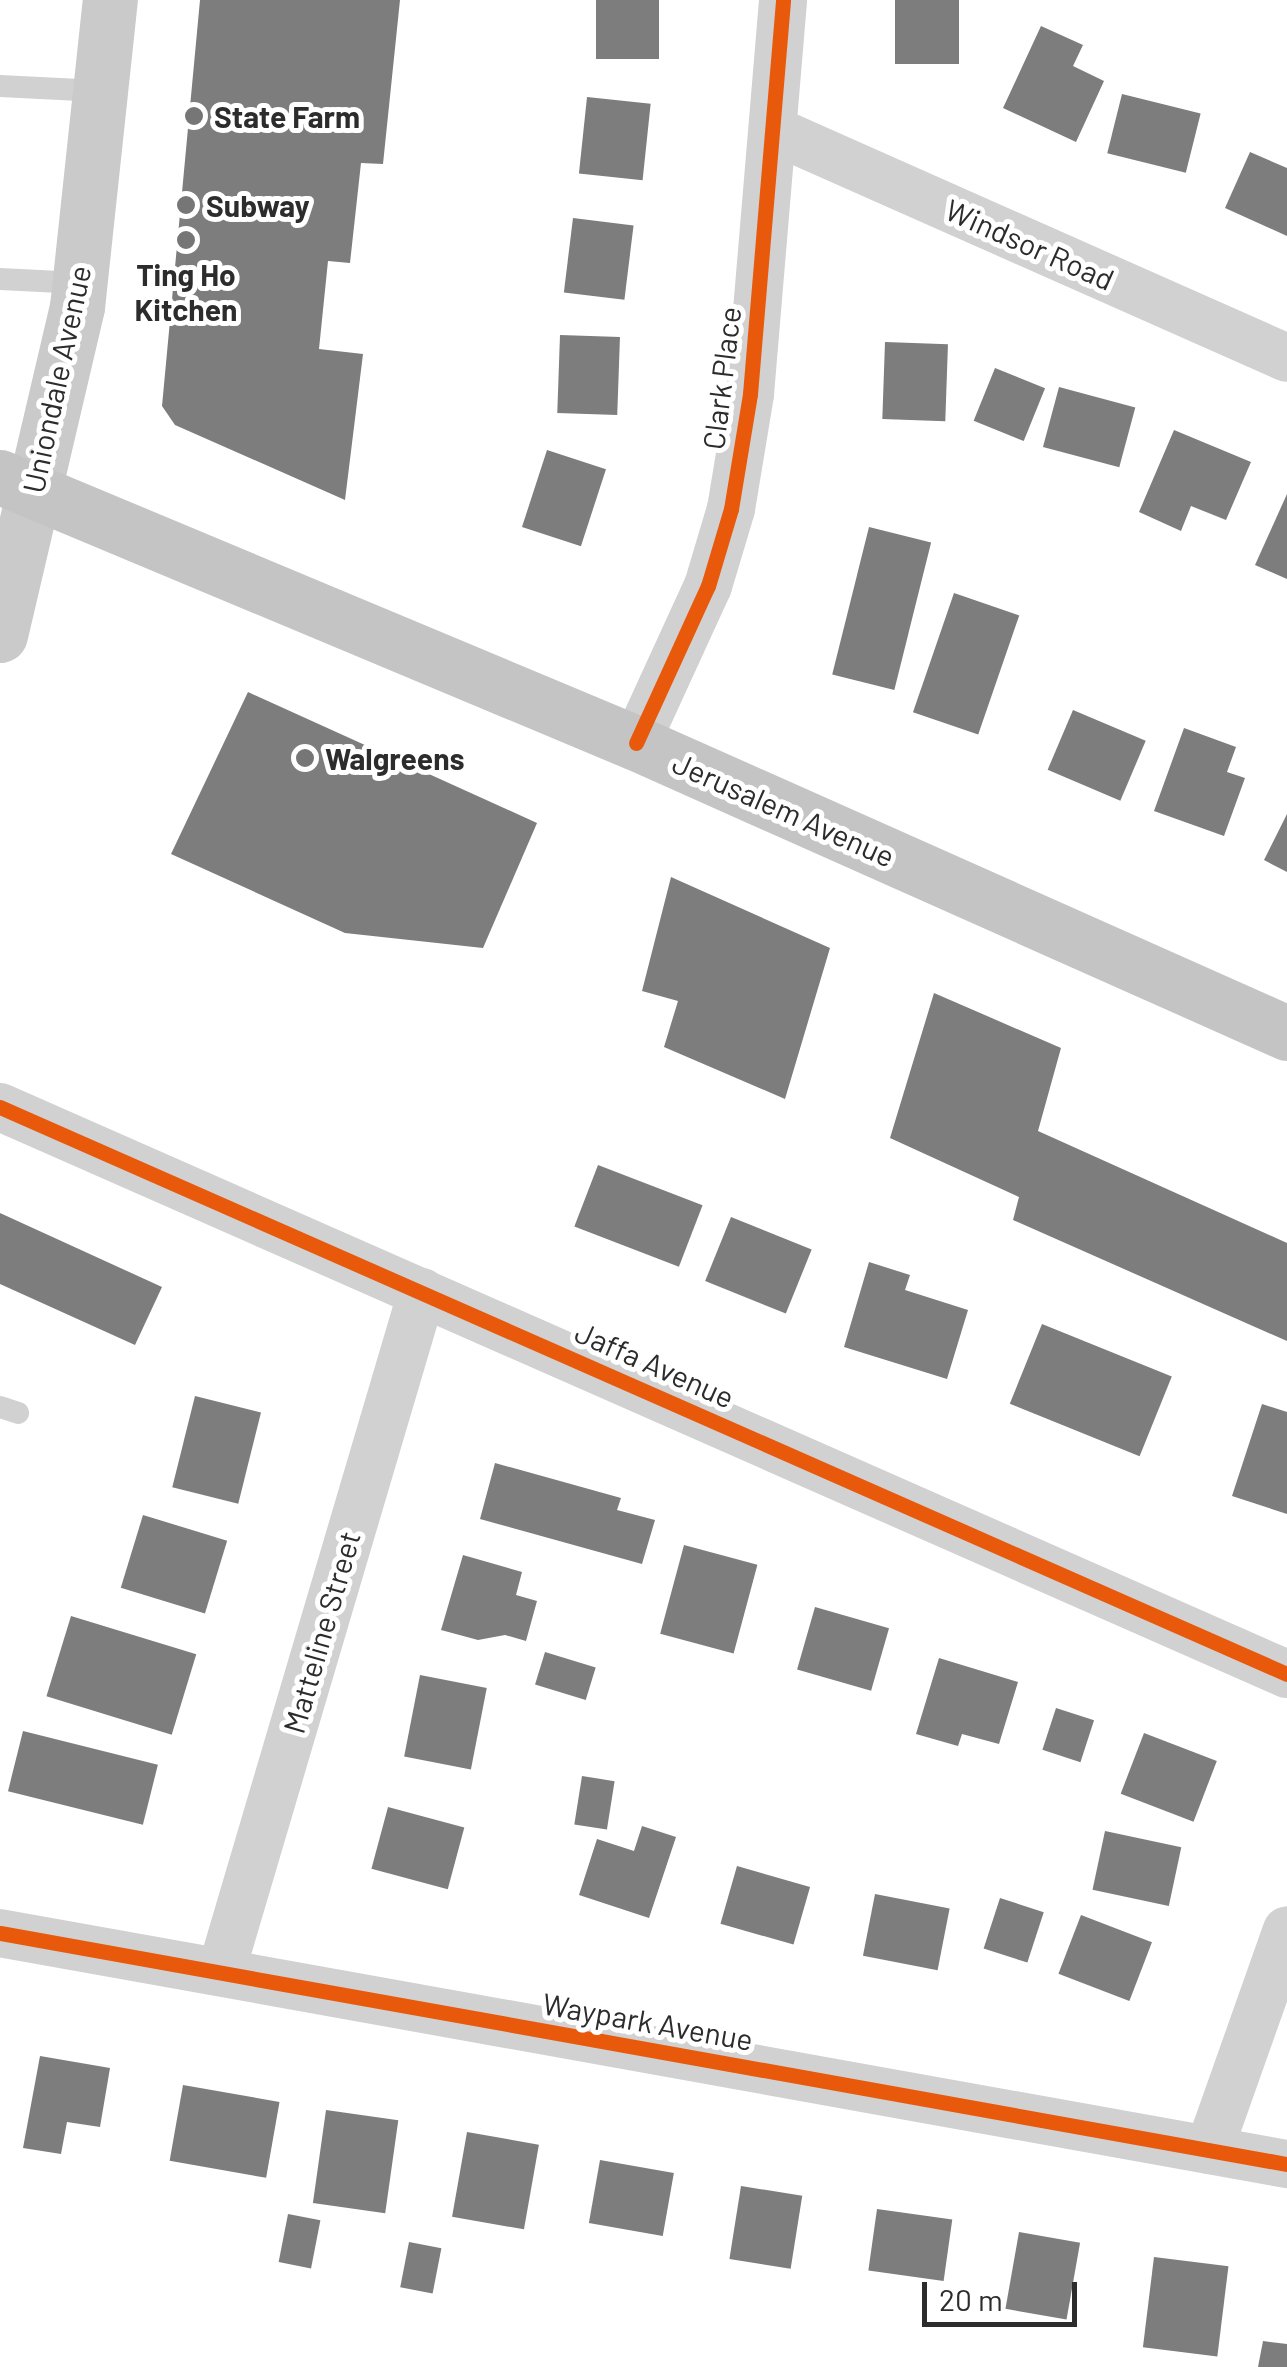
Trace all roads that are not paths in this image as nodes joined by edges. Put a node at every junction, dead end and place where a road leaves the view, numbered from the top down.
1 (110, 0) edge
2 (783, 0) edge
3 (0, 86) edge
4 (100, 91) junction
5 (773, 130) junction
6 (0, 279) edge
7 (80, 283) junction
8 (1287, 358) edge
9 (16, 483) edge
10 (0, 636) edge
11 (636, 743) junction
12 (1287, 1033) edge
13 (0, 1107) edge
14 (422, 1292) junction
15 (1287, 1674) edge
16 (1287, 1930) edge
17 (0, 1932) edge
18 (221, 1972) junction
19 (1209, 2150) junction
20 (1287, 2164) edge

1 - 4 main road, Uniondale Avenue
2 - 5 street, Clark Place
3 - 4 lane
4 - 7 main road, Uniondale Avenue
5 - 8 street, Windsor Road
5 - 11 street, Clark Place
6 - 7 lane
7 - 9 main road, Uniondale Avenue
9 - 10 main road, Uniondale Avenue
9 - 11 main road, Jerusalem Avenue
11 - 12 main road, Jerusalem Avenue
13 - 14 street, Jaffa Avenue
14 - 15 street, Jaffa Avenue
14 - 18 street, Matteline Street
16 - 19 street
17 - 18 street, Waypark Avenue
18 - 19 street, Waypark Avenue
19 - 20 street, Waypark Avenue

